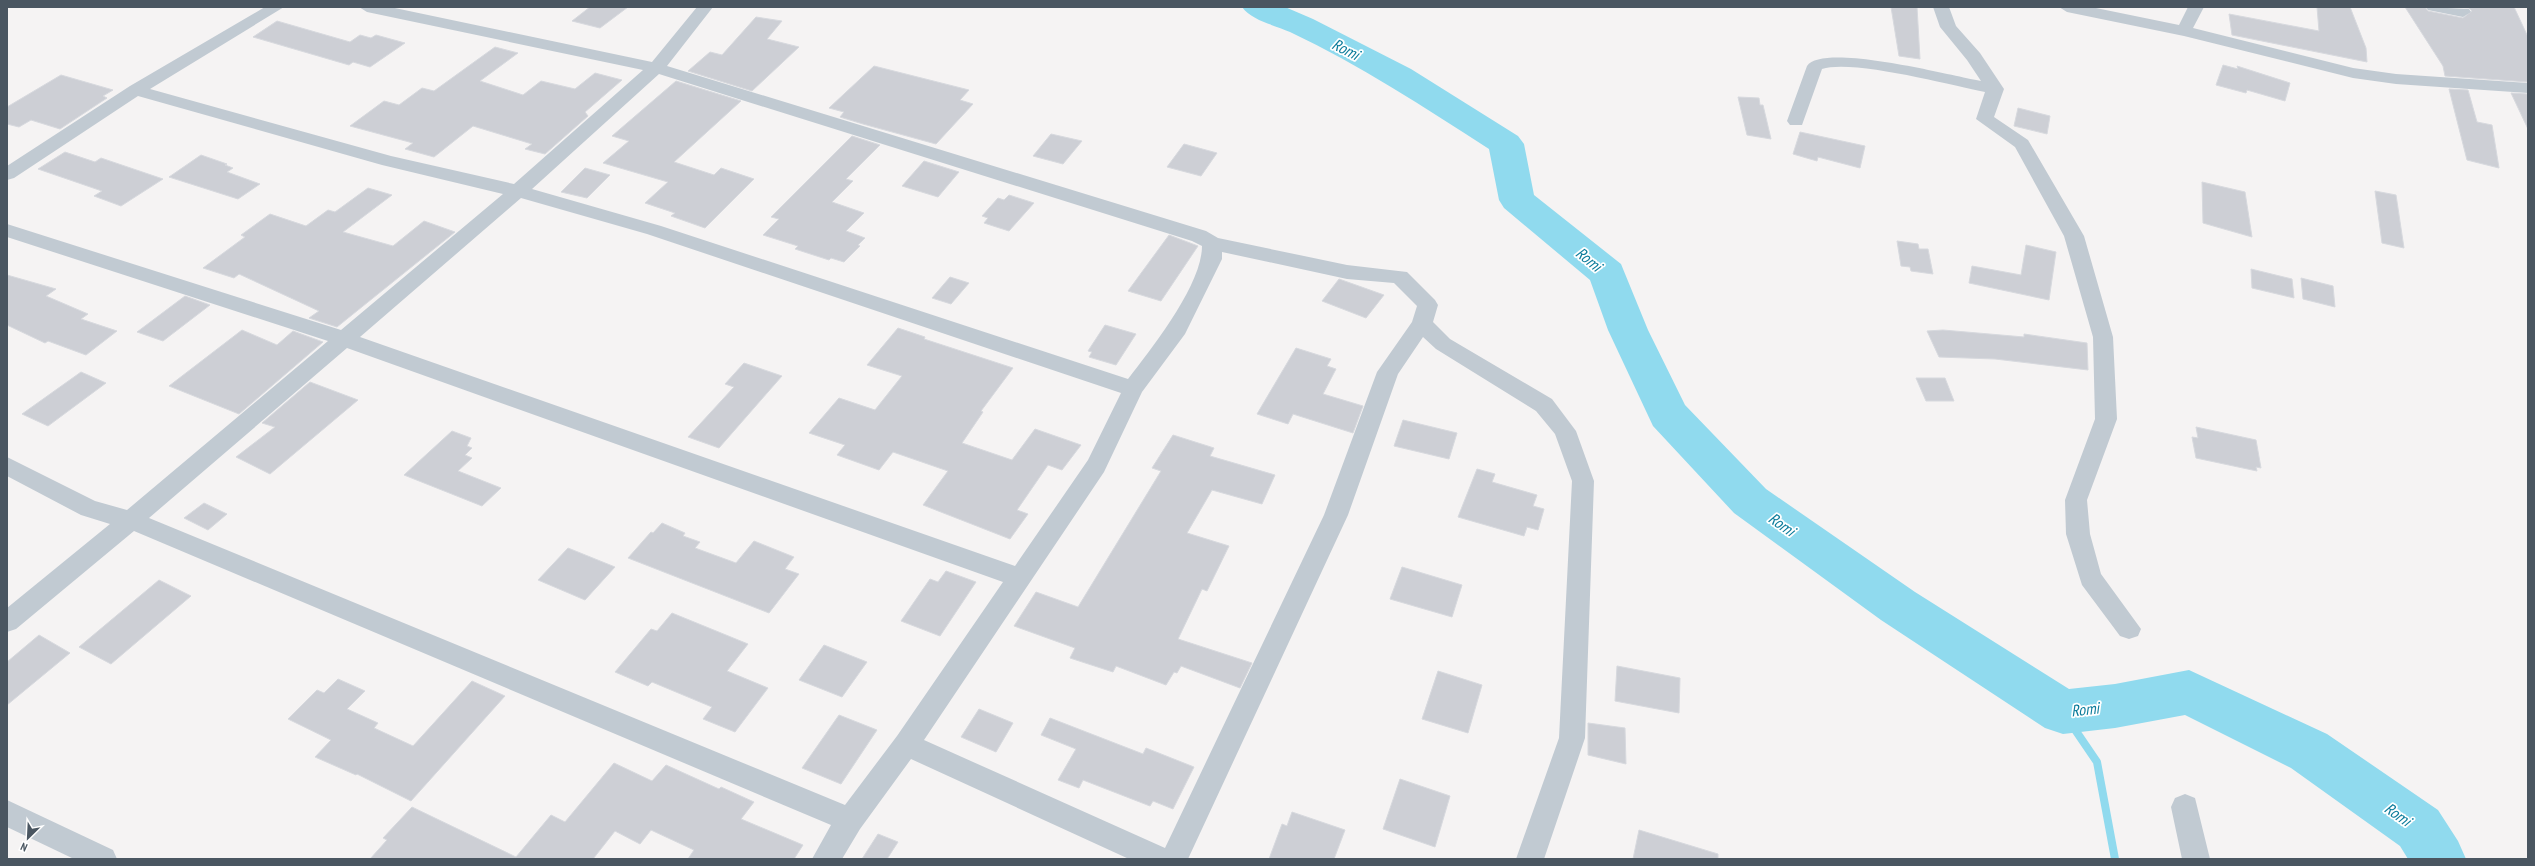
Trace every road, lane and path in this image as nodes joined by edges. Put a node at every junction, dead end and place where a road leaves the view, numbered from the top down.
1 (276, 7) edge
2 (367, 7) edge
3 (705, 7) edge
4 (1941, 7) edge
5 (2067, 7) edge
6 (2196, 7) edge
7 (2434, 7) edge
8 (2463, 12) dead end
9 (2184, 31) junction
10 (656, 68) junction
11 (2528, 88) edge
12 (136, 90) junction
13 (1995, 90) junction
14 (1796, 121) dead end
15 (7, 174) edge
16 (518, 191) junction
17 (7, 230) edge
18 (1212, 243) junction
19 (1422, 324) junction
20 (345, 339) junction
21 (1133, 389) junction
22 (7, 466) edge
23 (132, 520) junction
24 (1018, 577) junction
25 (7, 622) edge
26 (2129, 629) dead end
27 (906, 744) junction
28 (2185, 807) dead end
29 (7, 813) edge
30 (850, 820) junction
31 (103, 859) edge
32 (826, 859) edge
33 (1159, 859) edge
34 (1174, 859) edge
35 (1530, 859) edge
36 (2196, 859) edge

1 - 12 street
2 - 10 street
3 - 10 street
4 - 13 street
5 - 9 street
6 - 9 street
7 - 8 street
9 - 11 street
10 - 16 street
10 - 18 street
12 - 15 street
12 - 16 street
13 - 14 street
13 - 26 street
16 - 20 street
16 - 21 street
17 - 20 street
18 - 19 street
18 - 21 street
19 - 34 street
19 - 35 street
20 - 23 street
20 - 24 street
21 - 24 street
22 - 23 street
23 - 25 street
23 - 30 street
24 - 27 street
27 - 30 street
27 - 33 street
28 - 36 street
29 - 31 street
30 - 32 street

